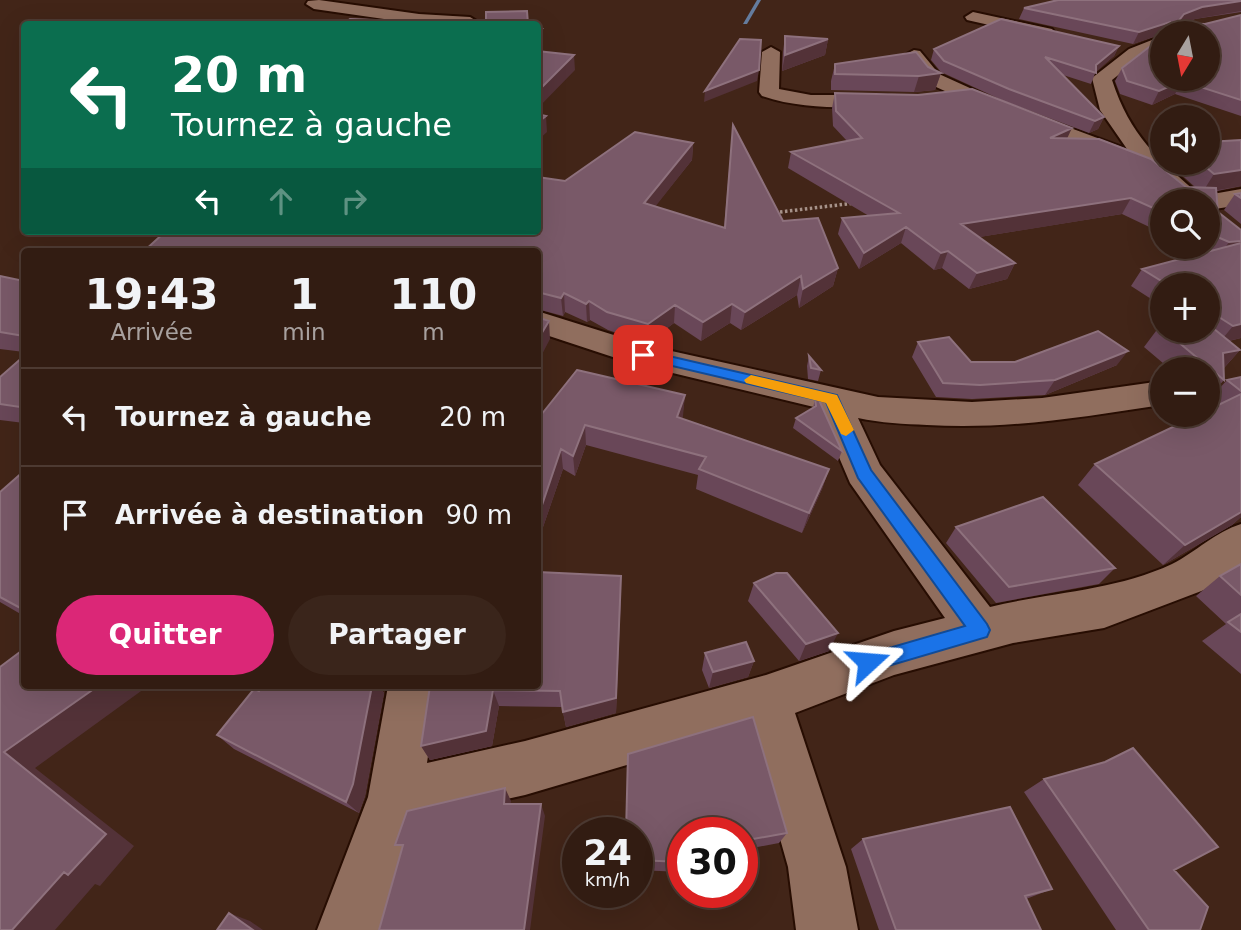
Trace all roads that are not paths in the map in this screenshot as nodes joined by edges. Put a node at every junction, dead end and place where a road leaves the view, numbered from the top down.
1 (314, 4) dead end
2 (429, 4) dead end
3 (489, 17) edge
4 (972, 17) dead end
5 (444, 21) edge
6 (468, 21) edge
7 (476, 21) edge
8 (1067, 38) edge
9 (1150, 46) edge
10 (1108, 47) edge
11 (771, 52) dead end
12 (1135, 53) junction
13 (914, 55) edge
14 (970, 95) junction
15 (928, 99) edge
16 (904, 101) edge
17 (1150, 166) edge
18 (1150, 167) edge
19 (1161, 175) edge
20 (1178, 189) edge
21 (1241, 197) edge
22 (1220, 208) edge
23 (541, 322) edge
24 (1150, 395) edge
25 (832, 399) junction
26 (1241, 541) edge
27 (980, 630) junction
28 (413, 689) edge
29 (766, 700) junction
30 (395, 797) junction
31 (348, 930) edge
32 (827, 930) edge

1 - 5 street
2 - 6 street
3 - 7 street
4 - 8 street
9 - 12 street
10 - 12 street
11 - 16 street
12 - 17 street
13 - 14 street
14 - 15 street
14 - 18 street
19 - 20 street
21 - 22 street
23 - 25 street
24 - 25 street
25 - 27 street
26 - 27 street
27 - 29 street
28 - 30 street
29 - 30 street
29 - 32 street
30 - 31 street

